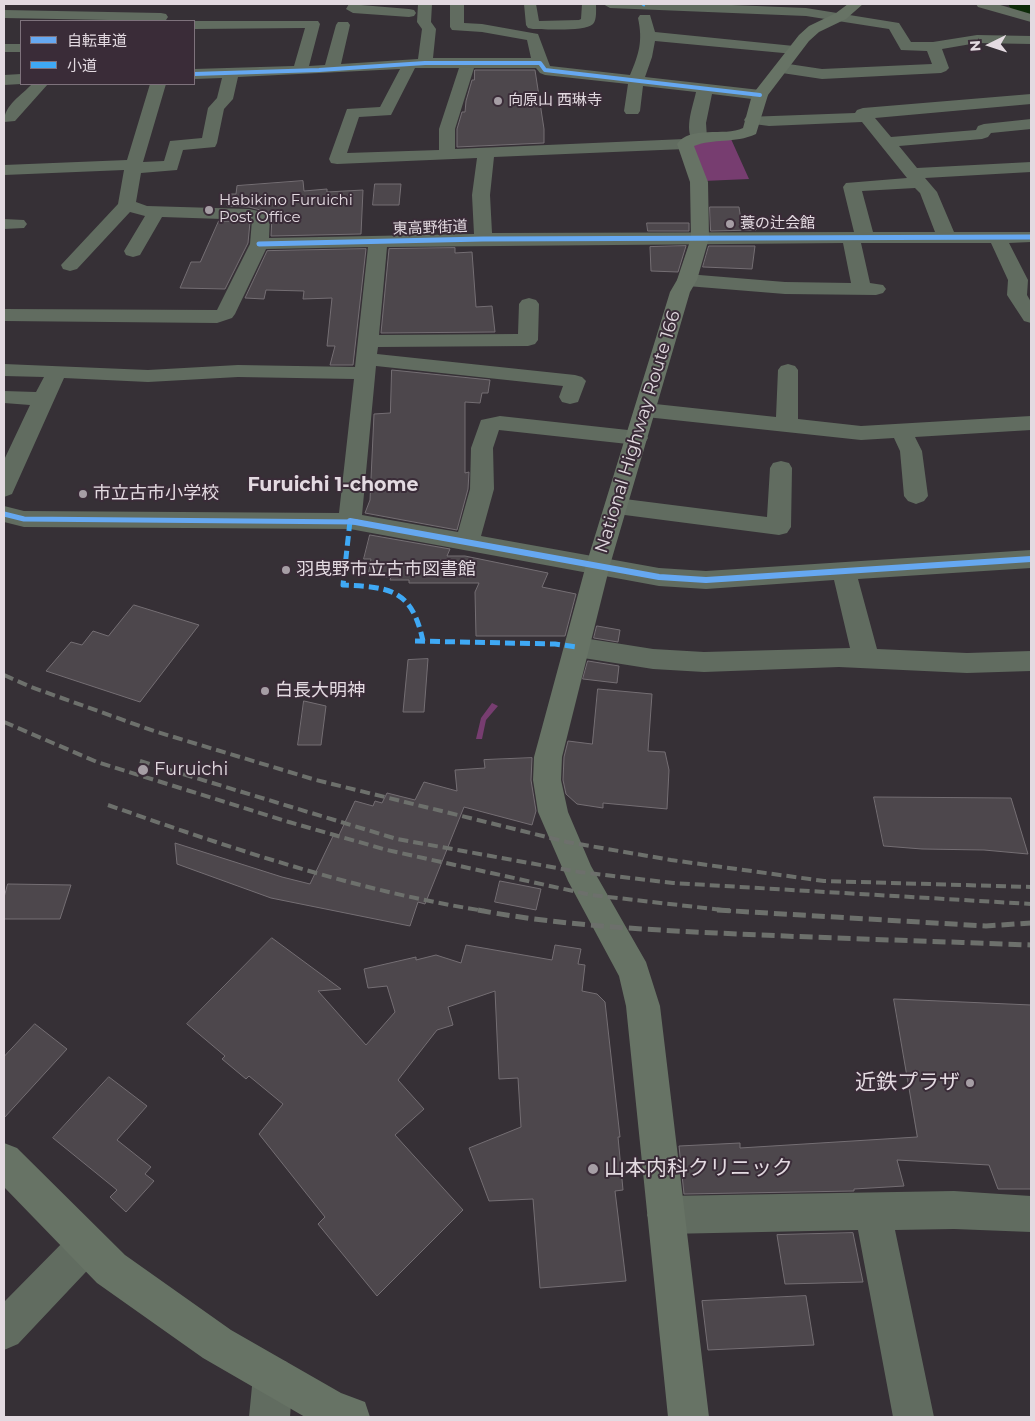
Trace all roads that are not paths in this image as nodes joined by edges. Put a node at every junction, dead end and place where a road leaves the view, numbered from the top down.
1 (10, 4) edge
2 (170, 4) edge
3 (356, 4) edge
4 (425, 4) edge
5 (458, 4) edge
6 (589, 4) edge
7 (610, 4) edge
8 (983, 4) edge
9 (530, 5) dead end
10 (849, 10) edge
11 (228, 11) dead end
12 (4, 13) edge
13 (409, 13) dead end
14 (85, 14) edge
15 (643, 16) junction
16 (1025, 16) edge
17 (160, 19) edge
18 (588, 21) junction
19 (606, 22) dead end
20 (195, 25) edge
21 (222, 25) junction
22 (343, 25) dead end
23 (502, 32) junction
24 (1031, 32) edge
25 (649, 36) junction
26 (1031, 40) edge
27 (933, 46) junction
28 (4, 48) edge
29 (20, 48) edge
30 (788, 59) junction
31 (418, 63) junction
32 (468, 63) junction
33 (500, 63) junction
34 (540, 63) junction
35 (332, 69) junction
36 (300, 71) junction
37 (916, 71) junction
38 (231, 72) junction
39 (195, 74) edge
40 (840, 74) junction
41 (20, 79) edge
42 (636, 79) junction
43 (4, 80) edge
44 (39, 85) edge
45 (158, 85) edge
46 (705, 88) junction
47 (760, 95) junction
48 (1031, 99) edge
49 (942, 107) junction
50 (632, 111) dead end
51 (865, 115) junction
52 (9, 118) dead end
53 (752, 120) junction
54 (1031, 124) edge
55 (692, 141) junction
56 (888, 142) junction
57 (486, 153) junction
58 (447, 155) junction
59 (134, 166) junction
60 (1031, 167) edge
61 (4, 170) edge
62 (916, 177) junction
63 (126, 205) junction
64 (157, 211) junction
65 (1031, 237) edge
66 (700, 238) junction
67 (858, 238) junction
68 (947, 238) junction
69 (998, 238) junction
70 (482, 239) junction
71 (378, 242) junction
72 (259, 244) junction
73 (133, 250) dead end
74 (70, 265) dead end
75 (688, 280) junction
76 (529, 304) dead end
77 (4, 316) edge
78 (1031, 317) edge
79 (367, 358) junction
80 (4, 370) edge
81 (788, 370) dead end
82 (57, 371) junction
83 (4, 396) edge
84 (570, 397) dead end
85 (44, 399) junction
86 (646, 410) junction
87 (1031, 422) edge
88 (787, 426) junction
89 (901, 430) junction
90 (637, 438) junction
91 (781, 468) dead end
92 (4, 489) edge
93 (916, 496) dead end
94 (617, 506) junction
95 (4, 514) edge
96 (350, 522) junction
97 (467, 542) junction
98 (1031, 559) edge
99 (598, 566) junction
100 (844, 572) junction
101 (577, 647) junction
102 (866, 659) junction
103 (1031, 661) edge
104 (4, 1161) edge
105 (872, 1212) junction
106 (1031, 1214) edge
107 (666, 1215) junction
108 (87, 1244) junction
109 (4, 1330) edge
110 (273, 1376) junction
111 (269, 1417) edge
112 (350, 1417) edge
113 (688, 1417) edge
114 (914, 1417) edge

1 - 12 street
2 - 17 street
3 - 13 street
4 - 31 street
5 - 23 street
6 - 18 street
7 - 15 street
8 - 16 street
9 - 18 street
10 - 15 street
10 - 27 street
10 - 30 highway
11 - 21 street
12 - 14 street
14 - 17 street
15 - 25 street
16 - 24 street
18 - 19 street
20 - 21 street
21 - 36 street
22 - 35 street
23 - 33 street
23 - 34 street
25 - 30 street
25 - 42 street
26 - 27 street
27 - 37 street
28 - 29 street
30 - 40 street
30 - 47 highway
31 - 32 street
31 - 35 street
31 - 58 street
32 - 33 street
32 - 58 street
33 - 34 street
34 - 42 street
35 - 36 street
36 - 38 street
37 - 40 street
37 - 49 street
38 - 39 street
38 - 59 street
40 - 51 street
41 - 43 street
42 - 46 street
42 - 50 street
44 - 52 street
45 - 59 street
46 - 47 street
46 - 55 street
47 - 53 highway
48 - 49 street
49 - 51 street
51 - 53 street
51 - 56 street
53 - 55 highway
54 - 56 street
55 - 57 street
55 - 66 highway, National Highway Route 166
56 - 62 street
57 - 58 street
57 - 70 street
59 - 61 street
59 - 63 street
60 - 62 street
62 - 67 street
62 - 68 street
63 - 64 street
63 - 74 street
64 - 72 street
64 - 73 street
65 - 69 street, 東高野街道
66 - 67 street, 東高野街道
66 - 70 street, 東高野街道
66 - 75 highway, National Highway Route 166
67 - 68 street, 東高野街道
67 - 75 street
68 - 69 street, 東高野街道
69 - 78 street
70 - 71 street, 東高野街道
71 - 72 street, 東高野街道
71 - 79 street
72 - 77 street
75 - 86 highway, National Highway Route 166
76 - 79 street
79 - 82 street
79 - 84 street
79 - 96 street
80 - 82 street
81 - 88 street
82 - 85 street
83 - 85 street
85 - 92 street
86 - 88 street
86 - 90 highway, National Highway Route 166
87 - 89 street
88 - 89 street
89 - 93 street
90 - 94 highway, National Highway Route 166
90 - 97 street
91 - 94 street
94 - 99 highway, National Highway Route 166
95 - 96 street
96 - 97 street
97 - 99 street
98 - 100 street
99 - 100 street
99 - 101 highway, National Highway Route 166
100 - 102 street
101 - 102 street
101 - 107 highway, National Highway Route 166
102 - 103 street
104 - 108 highway
105 - 106 street
105 - 107 street
105 - 114 street
107 - 113 highway, National Highway Route 166
108 - 109 street
108 - 110 highway
110 - 111 street
110 - 112 highway

